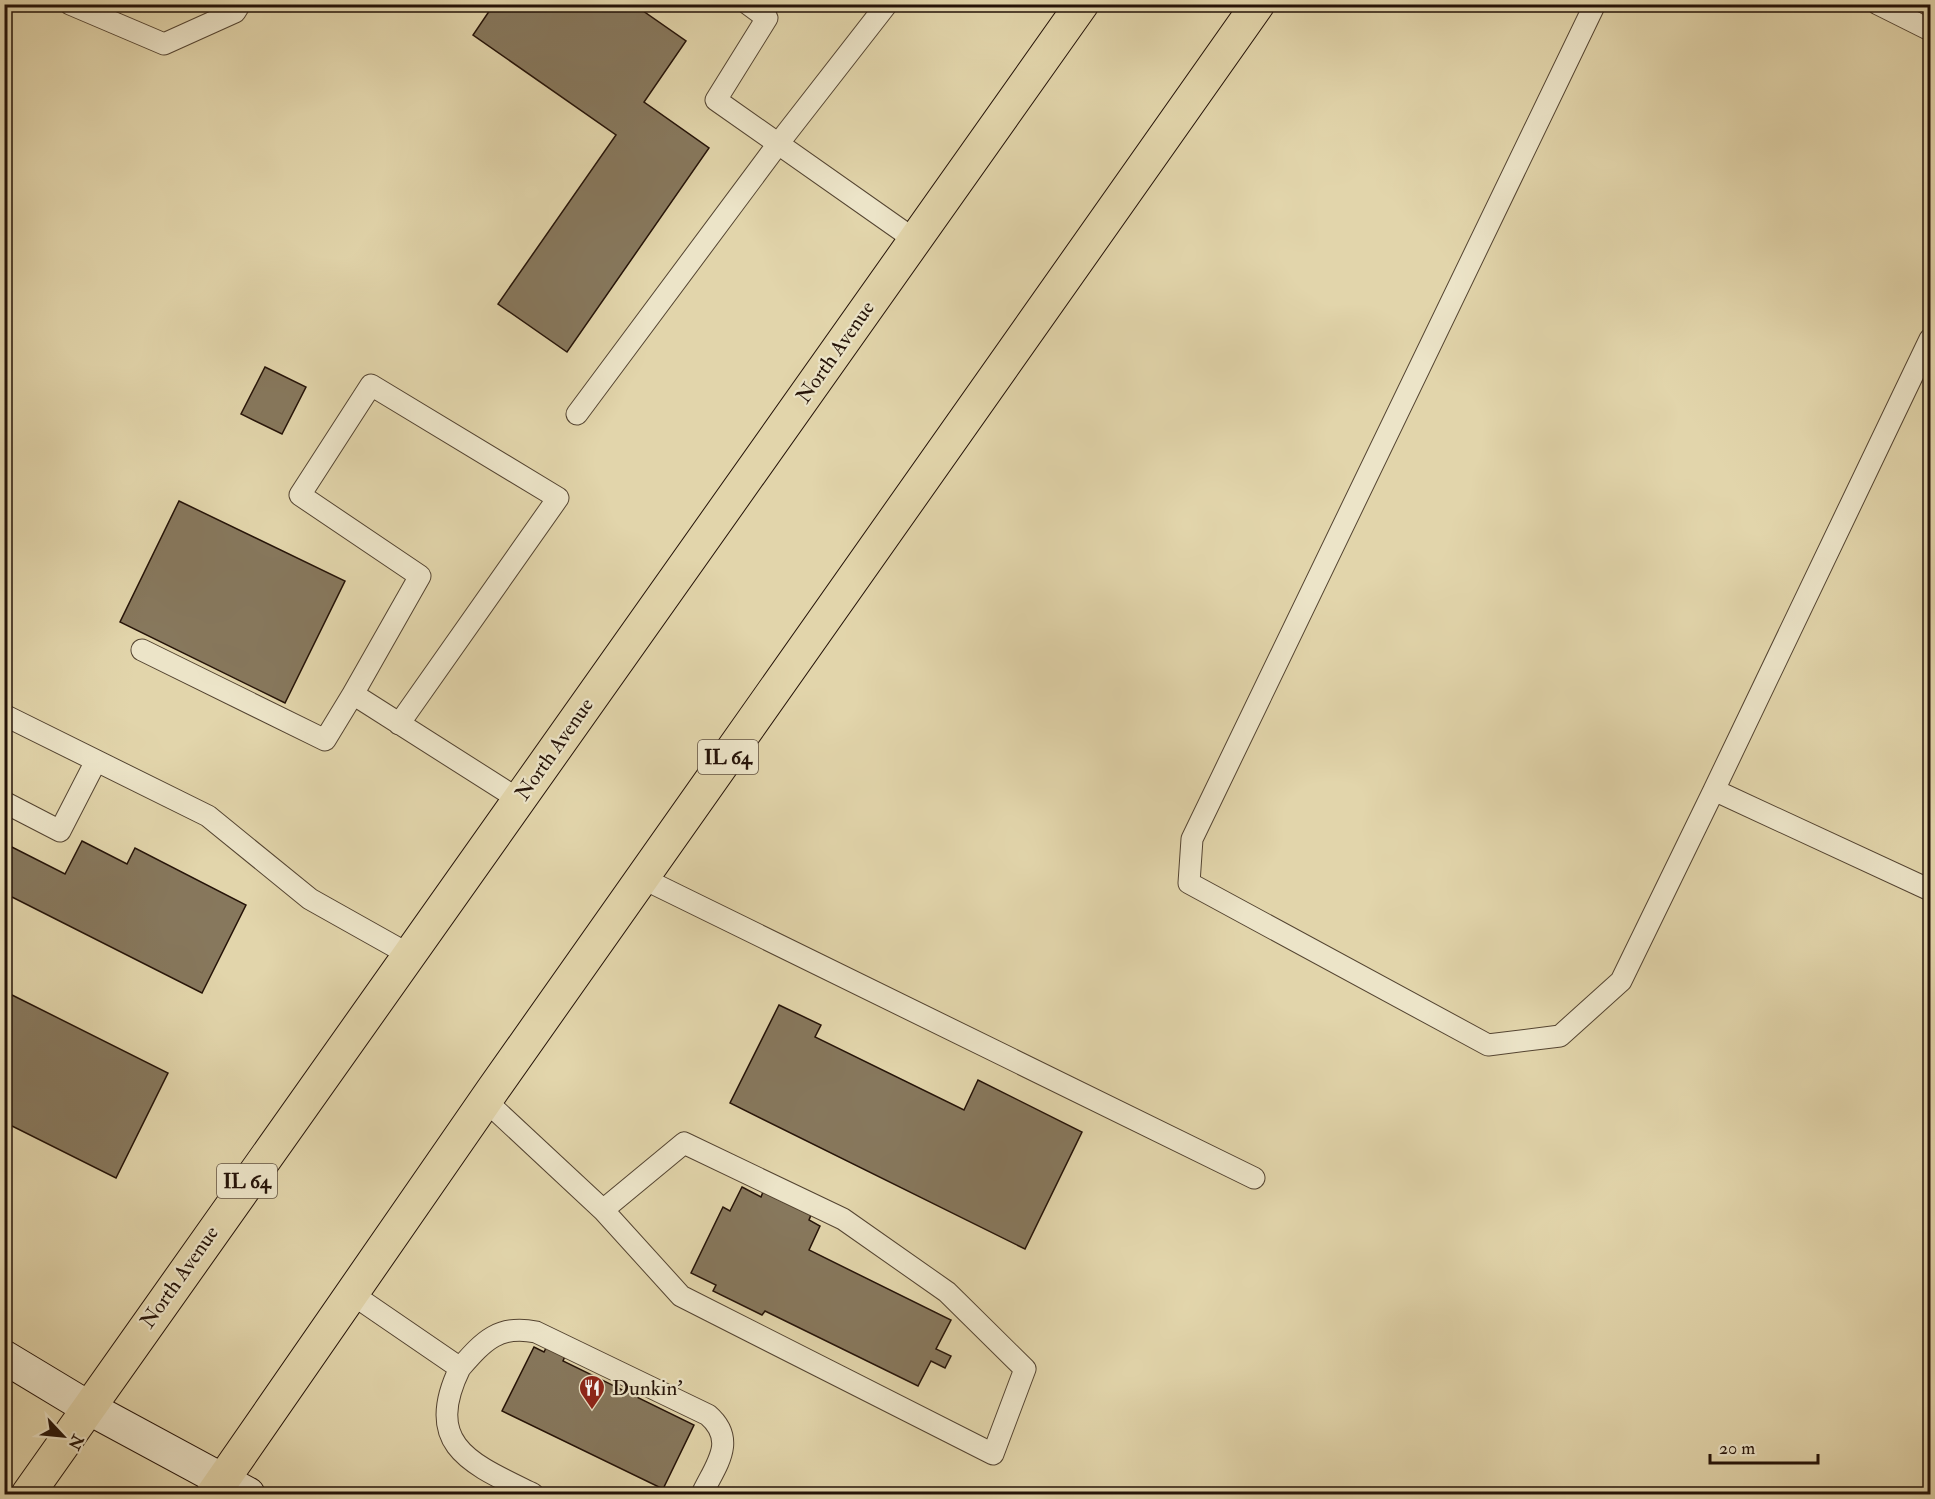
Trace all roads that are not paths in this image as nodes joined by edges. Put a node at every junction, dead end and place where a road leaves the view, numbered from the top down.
1 (70, 4) edge
2 (240, 4) edge
3 (748, 4) edge
4 (887, 4) edge
5 (1082, 4) edge
6 (1258, 4) edge
7 (1595, 4) edge
8 (1878, 4) edge
9 (1930, 30) edge
10 (778, 144) junction
11 (915, 240) junction
12 (1930, 339) edge
13 (577, 414) dead end
14 (142, 650) dead end
15 (353, 694) junction
16 (4, 715) edge
17 (399, 724) junction
18 (96, 761) junction
19 (1714, 790) junction
20 (518, 800) junction
21 (4, 802) edge
22 (642, 878) junction
23 (1930, 890) edge
24 (408, 954) junction
25 (486, 1101) junction
26 (1254, 1178) dead end
27 (603, 1210) junction
28 (352, 1294) junction
29 (4, 1357) edge
30 (460, 1368) junction
31 (87, 1407) junction
32 (227, 1490) edge
33 (27, 1494) edge
34 (533, 1494) edge
35 (702, 1494) edge

1 - 2 lane
3 - 10 lane
4 - 10 lane
5 - 11 main road, North Avenue / IL 64
6 - 22 main road, IL 64
7 - 19 lane
8 - 9 lane
10 - 11 lane
10 - 13 lane
11 - 20 main road, North Avenue / IL 64
12 - 19 lane
14 - 15 lane
15 - 17 lane
15 - 17 lane
16 - 18 lane
17 - 20 lane
18 - 21 lane
18 - 24 lane
19 - 23 lane
20 - 24 main road, North Avenue / IL 64
22 - 25 main road, IL 64
22 - 26 lane
24 - 31 main road, North Avenue / IL 64
25 - 27 lane
25 - 28 main road, IL 64
27 - 27 lane
28 - 30 lane
28 - 32 main road, IL 64
29 - 31 main road
30 - 34 lane
30 - 35 lane
31 - 32 main road
31 - 33 main road, North Avenue / IL 64

